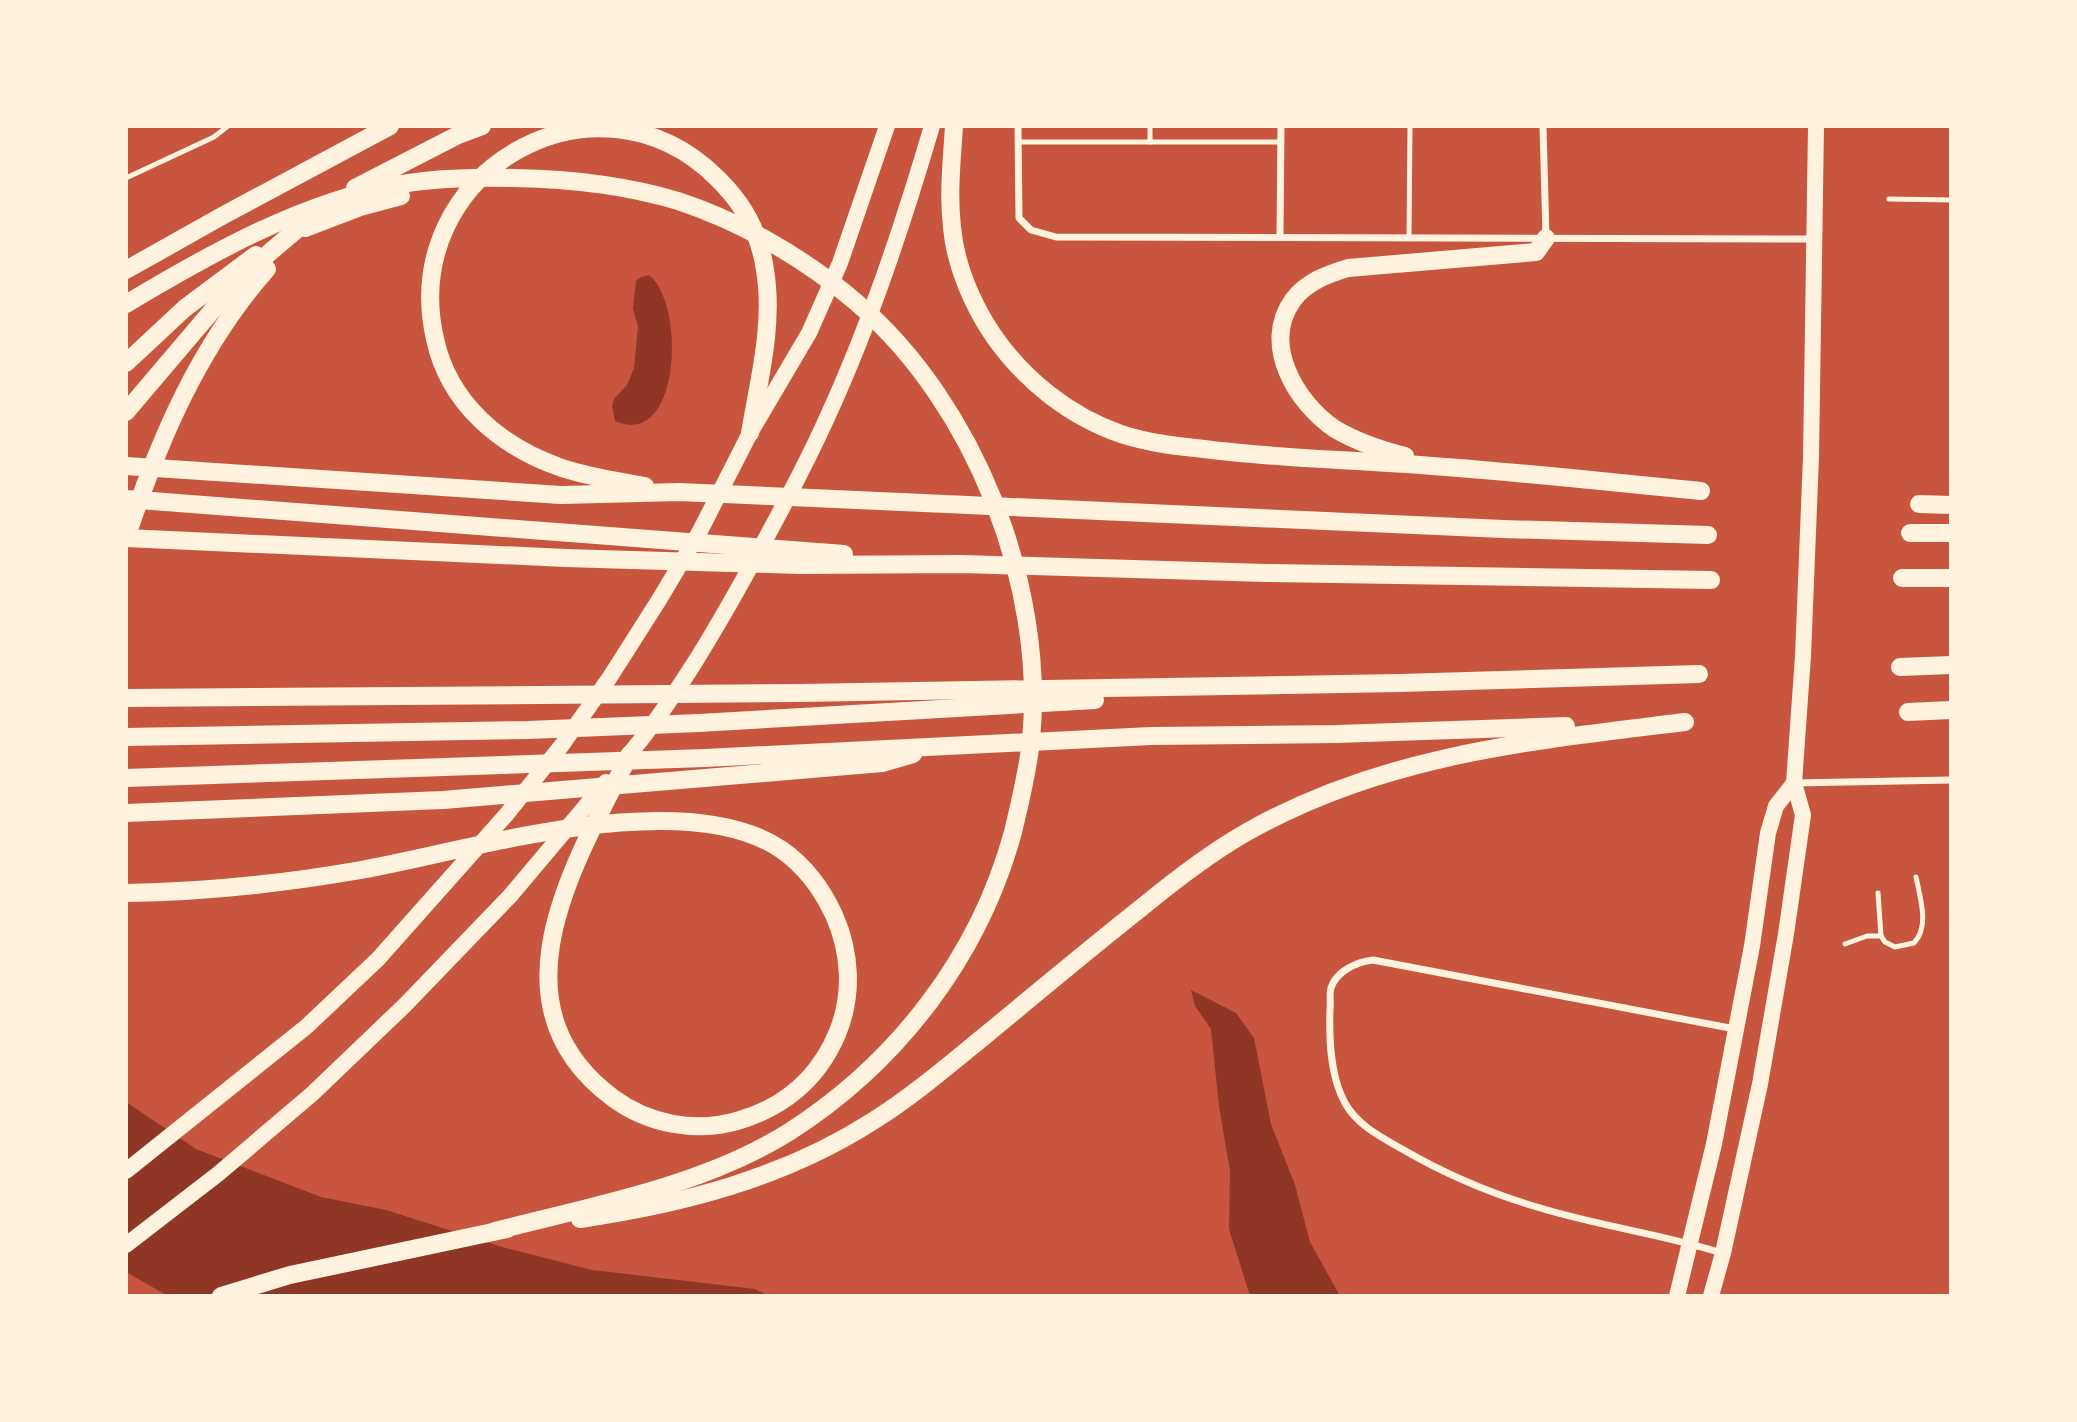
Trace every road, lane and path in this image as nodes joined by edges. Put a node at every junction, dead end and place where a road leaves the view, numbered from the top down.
1 (228, 126) edge
2 (390, 126) edge
3 (482, 126) edge
4 (887, 126) edge
5 (932, 126) edge
6 (954, 126) edge
7 (1018, 126) edge
8 (1150, 126) edge
9 (1281, 126) edge
10 (1409, 126) edge
11 (1543, 126) edge
12 (1816, 126) edge
13 (1018, 142) junction
14 (1150, 142) junction
15 (1281, 142) junction
16 (126, 178) edge
17 (454, 180) junction
18 (1889, 199) dead end
19 (1951, 200) edge
20 (323, 207) junction
21 (1280, 237) junction
22 (1409, 238) junction
23 (1546, 238) junction
24 (1814, 239) junction
25 (126, 270) edge
26 (126, 304) edge
27 (126, 363) edge
28 (126, 412) edge
29 (750, 433) junction
30 (126, 466) edge
31 (1442, 466) junction
32 (1701, 491) dead end
33 (679, 492) junction
34 (126, 499) edge
35 (1919, 504) dead end
36 (1951, 505) edge
37 (1910, 533) dead end
38 (1951, 533) edge
39 (1708, 534) dead end
40 (126, 538) edge
41 (963, 564) junction
42 (1902, 578) dead end
43 (1951, 578) edge
44 (1711, 580) dead end
45 (1951, 665) edge
46 (1900, 667) dead end
47 (1699, 674) dead end
48 (1400, 683) junction
49 (126, 698) edge
50 (1951, 710) edge
51 (1908, 712) dead end
52 (126, 737) edge
53 (939, 746) junction
54 (631, 752) junction
55 (126, 778) edge
56 (1951, 780) edge
57 (1794, 782) junction
58 (126, 813) edge
59 (1916, 877) dead end
60 (126, 893) edge
61 (1878, 893) dead end
62 (1881, 936) junction
63 (1845, 944) dead end
64 (1735, 1029) junction
65 (126, 1171) edge
66 (495, 1231) junction
67 (1692, 1243) junction
68 (126, 1245) edge
69 (1723, 1253) junction
70 (221, 1296) edge
71 (1677, 1296) edge
72 (1711, 1296) edge

1 - 16 lane
2 - 25 highway
3 - 20 highway
4 - 29 main road
5 - 54 main road
6 - 31 highway
7 - 13 street
8 - 14 lane
9 - 15 street
10 - 22 lane
11 - 23 street
12 - 24 main road
13 - 14 lane
13 - 21 street
14 - 15 lane
15 - 21 street
17 - 26 highway
17 - 27 highway
17 - 66 highway
18 - 19 lane
20 - 28 highway
20 - 40 highway
21 - 22 street
22 - 23 street
23 - 24 street
23 - 31 highway
24 - 57 main road
29 - 33 highway
29 - 65 main road
30 - 33 highway
31 - 32 highway
33 - 39 highway
34 - 41 highway
35 - 36 highway
37 - 38 highway
40 - 41 highway
41 - 44 highway
42 - 43 highway
45 - 46 highway
47 - 48 highway
48 - 49 highway
48 - 52 highway
50 - 51 highway
53 - 55 highway
53 - 58 highway
53 - 66 highway
54 - 60 highway
54 - 68 main road
56 - 57 street
57 - 64 main road
57 - 69 main road
59 - 62 lane
61 - 62 lane
62 - 63 lane
64 - 67 main road
64 - 67 street
66 - 70 highway
67 - 69 street
67 - 71 main road
69 - 72 main road

